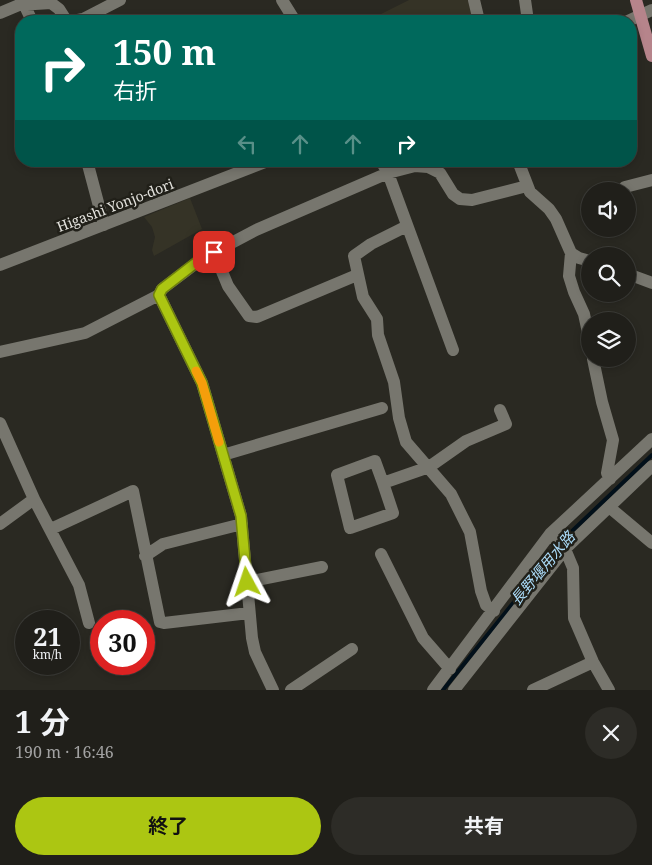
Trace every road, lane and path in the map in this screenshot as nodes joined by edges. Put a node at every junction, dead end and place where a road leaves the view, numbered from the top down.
1 (120, 0) edge
2 (474, 0) edge
3 (525, 0) edge
4 (636, 0) edge
5 (284, 1) edge
6 (24, 4) junction
7 (652, 10) edge
8 (0, 13) edge
9 (29, 15) edge
10 (62, 15) edge
11 (91, 15) edge
12 (292, 15) edge
13 (478, 15) edge
14 (527, 15) edge
15 (641, 16) junction
16 (637, 18) edge
17 (652, 56) edge
18 (89, 167) edge
19 (253, 167) edge
20 (384, 167) edge
21 (411, 167) edge
22 (428, 167) edge
23 (520, 167) edge
24 (388, 173) junction
25 (652, 180) edge
26 (636, 184) edge
27 (527, 186) junction
28 (104, 225) junction
29 (407, 226) junction
30 (214, 252) junction
31 (571, 252) junction
32 (581, 259) edge
33 (0, 264) edge
34 (357, 275) junction
35 (636, 277) edge
36 (652, 283) edge
37 (159, 295) junction
38 (583, 312) edge
39 (453, 350) dead end
40 (0, 352) edge
41 (595, 367) edge
42 (382, 408) dead end
43 (500, 410) dead end
44 (0, 423) edge
45 (652, 438) edge
46 (223, 455) junction
47 (652, 466) edge
48 (429, 467) junction
49 (610, 479) junction
50 (383, 483) junction
51 (34, 499) junction
52 (609, 507) junction
53 (0, 524) edge
54 (242, 524) junction
55 (50, 529) junction
56 (559, 543) junction
57 (652, 543) edge
58 (381, 554) dead end
59 (145, 556) junction
60 (322, 567) dead end
61 (247, 582) junction
62 (494, 611) junction
63 (249, 613) junction
64 (89, 622) dead end
65 (352, 649) dead end
66 (593, 662) junction
67 (450, 668) junction
68 (273, 690) edge
69 (291, 690) edge
70 (433, 690) edge
71 (454, 690) edge
72 (533, 690) edge
73 (609, 690) edge

1 - 11 street
2 - 13 street
3 - 14 street
4 - 15 main road
5 - 12 street
6 - 8 street
6 - 9 street
6 - 10 street
7 - 15 street
15 - 16 street
15 - 17 main road
18 - 28 street
19 - 28 street, Higashi Yonjo-dori
20 - 24 street
21 - 24 street
22 - 27 street
23 - 27 street
24 - 29 street
24 - 30 street
25 - 26 street
27 - 31 street
28 - 33 street, Higashi Yonjo-dori
29 - 34 street
29 - 39 street
30 - 34 street
30 - 37 street
31 - 32 street
31 - 38 street
34 - 48 street
35 - 36 street
37 - 40 street
37 - 46 street
41 - 49 street
42 - 46 street
43 - 48 street
44 - 51 street
45 - 49 street
46 - 54 street
47 - 52 street
48 - 50 street
48 - 62 street
49 - 56 street
50 - 50 street
51 - 53 street
51 - 55 street
52 - 56 street
52 - 57 street
54 - 59 street
54 - 61 street
55 - 59 street
55 - 64 street
56 - 62 street
56 - 66 street
56 - 71 street
58 - 67 street
59 - 63 street
60 - 61 street
61 - 63 street
62 - 67 street
63 - 68 street
65 - 69 street
66 - 72 street
66 - 73 street
67 - 70 street

